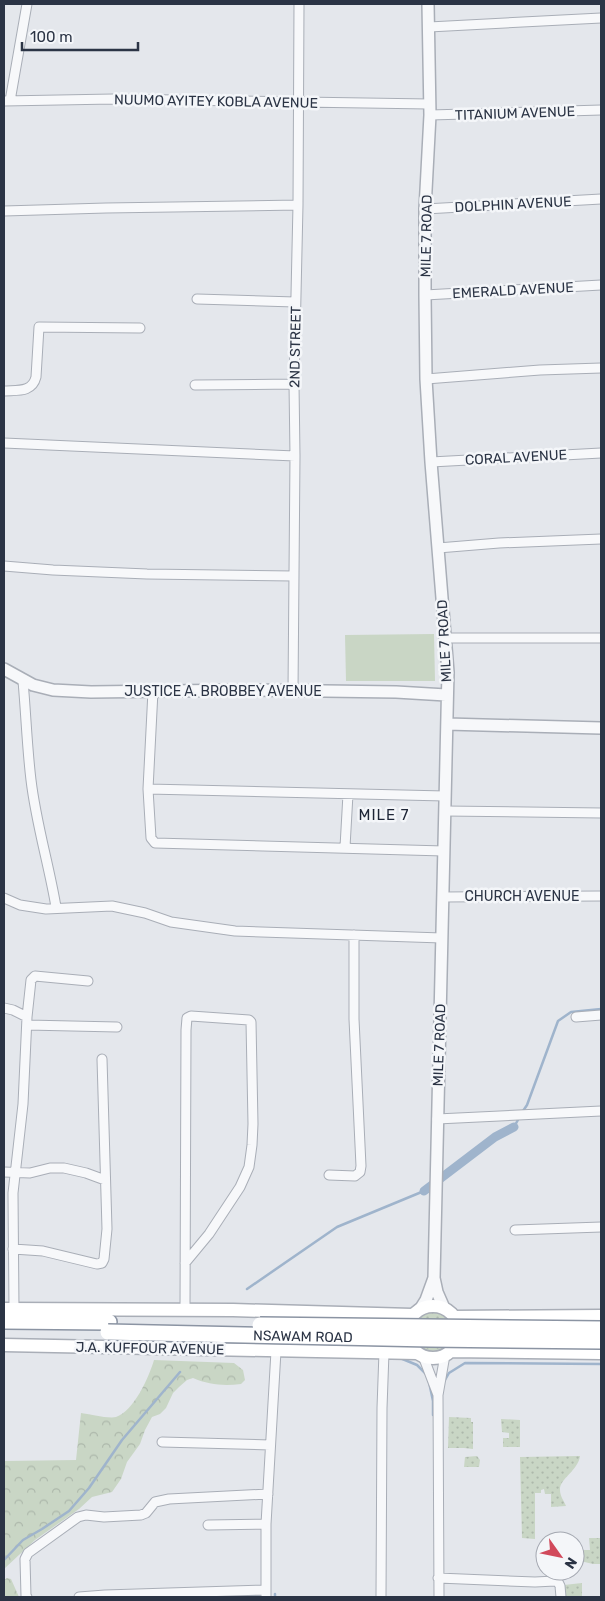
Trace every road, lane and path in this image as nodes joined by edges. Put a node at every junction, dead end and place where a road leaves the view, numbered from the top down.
1 (27, 4) edge
2 (299, 4) edge
3 (428, 4) edge
4 (601, 18) edge
5 (429, 27) junction
6 (7, 101) edge
7 (298, 102) junction
8 (429, 110) junction
9 (601, 110) edge
10 (601, 199) edge
11 (298, 205) junction
12 (426, 209) junction
13 (4, 211) edge
14 (601, 285) edge
15 (424, 295) junction
16 (197, 299) dead end
17 (295, 302) junction
18 (140, 328) dead end
19 (601, 368) edge
20 (426, 379) junction
21 (195, 384) dead end
22 (294, 384) junction
23 (4, 391) edge
24 (4, 444) edge
25 (601, 453) edge
26 (295, 456) junction
27 (431, 462) junction
28 (601, 539) edge
29 (438, 548) junction
30 (4, 566) edge
31 (293, 576) junction
32 (444, 638) junction
33 (601, 638) edge
34 (4, 670) edge
35 (24, 681) junction
36 (153, 691) junction
37 (293, 691) junction
38 (446, 694) junction
39 (447, 724) junction
40 (601, 728) edge
41 (148, 789) junction
42 (348, 794) junction
43 (445, 796) junction
44 (445, 812) junction
45 (601, 813) edge
46 (345, 847) junction
47 (444, 851) junction
48 (601, 896) edge
49 (444, 897) junction
50 (4, 898) edge
51 (56, 908) junction
52 (354, 935) junction
53 (442, 938) junction
54 (88, 981) dead end
55 (4, 1008) edge
56 (601, 1015) edge
57 (576, 1017) dead end
58 (27, 1021) junction
59 (117, 1027) dead end
60 (102, 1059) dead end
61 (601, 1111) edge
62 (437, 1120) junction
63 (4, 1172) edge
64 (16, 1172) junction
65 (329, 1175) dead end
66 (105, 1180) junction
67 (601, 1227) edge
68 (515, 1230) dead end
69 (13, 1249) junction
70 (186, 1263) junction
71 (434, 1278) junction
72 (444, 1308) junction
73 (9, 1309) edge
74 (185, 1310) junction
75 (417, 1311) junction
76 (601, 1316) edge
77 (454, 1317) junction
78 (4, 1321) edge
79 (108, 1327) junction
80 (601, 1329) edge
81 (4, 1331) edge
82 (601, 1341) edge
83 (4, 1345) edge
84 (276, 1350) junction
85 (384, 1352) junction
86 (448, 1353) junction
87 (601, 1354) edge
88 (420, 1355) junction
89 (438, 1395) junction
90 (162, 1442) dead end
91 (270, 1446) junction
92 (268, 1494) junction
93 (266, 1524) junction
94 (208, 1525) dead end
95 (438, 1578) junction
96 (266, 1594) edge
97 (27, 1597) edge
98 (79, 1597) edge
99 (381, 1597) edge
100 (439, 1597) edge
101 (561, 1597) edge

1 - 6 street
2 - 7 street, 2ND STREET
3 - 5 street, MILE 7 ROAD
4 - 5 street
5 - 8 street, MILE 7 ROAD
6 - 7 street, NUUMO AYITEY KOBLA AVENUE
7 - 8 street, NUUMO AYITEY KOBLA AVENUE
7 - 11 street, 2ND STREET
8 - 9 street, TITANIUM AVENUE
8 - 12 street, MILE 7 ROAD
10 - 12 street, DOLPHIN AVENUE
11 - 13 street
11 - 17 street, 2ND STREET
12 - 15 street, MILE 7 ROAD
14 - 15 street, EMERALD AVENUE
15 - 20 street, MILE 7 ROAD
16 - 17 street
17 - 22 street, 2ND STREET
18 - 23 street
19 - 20 street
20 - 27 street, MILE 7 ROAD
21 - 22 street
22 - 26 street, 2ND STREET
24 - 26 street
25 - 27 street, CORAL AVENUE
26 - 31 street, 2ND STREET
27 - 29 street, MILE 7 ROAD
28 - 29 street
29 - 32 street, MILE 7 ROAD
30 - 31 street
31 - 37 street, 2ND STREET
32 - 33 street
32 - 38 street, MILE 7 ROAD
34 - 35 street, JUSTICE A. BROBBEY AVENUE
35 - 36 street, JUSTICE A. BROBBEY AVENUE
35 - 51 street
36 - 37 street, JUSTICE A. BROBBEY AVENUE
36 - 41 street
37 - 38 street, JUSTICE A. BROBBEY AVENUE
38 - 39 street, MILE 7 ROAD
39 - 40 street
39 - 43 street, MILE 7 ROAD
41 - 42 street
41 - 46 street
42 - 43 street
42 - 46 street
43 - 44 street, MILE 7 ROAD
44 - 45 street
44 - 47 street, MILE 7 ROAD
46 - 47 street
47 - 49 street, MILE 7 ROAD
48 - 49 street, CHURCH AVENUE
49 - 53 street, MILE 7 ROAD
50 - 51 street
51 - 52 street
52 - 53 street
52 - 65 street
53 - 62 street, MILE 7 ROAD
54 - 58 street
55 - 58 street
56 - 57 street
58 - 59 street
58 - 64 street
60 - 66 street
61 - 62 street
62 - 71 street, MILE 7 ROAD
63 - 64 street
64 - 66 street
64 - 69 street
66 - 69 street
67 - 68 street
69 - 73 street
70 - 70 street
70 - 74 street
71 - 72 street
71 - 75 street
72 - 75 main road
72 - 77 main road
73 - 74 main road
74 - 75 main road
75 - 88 main road
76 - 77 main road
77 - 86 main road
78 - 79 highway, NSAWAM ROAD
79 - 80 highway, NSAWAM ROAD, bridge
79 - 81 highway, NSAWAM ROAD
79 - 82 highway, NSAWAM ROAD, bridge
83 - 84 main road, J.A. KUFFOUR AVENUE
84 - 85 main road, J.A. KUFFOUR AVENUE
84 - 91 street
85 - 88 main road, J.A. KUFFOUR AVENUE
85 - 99 street
86 - 87 main road
86 - 88 main road
86 - 89 street
88 - 89 street
89 - 95 street
90 - 91 street
91 - 92 street
92 - 93 street
92 - 97 street
93 - 94 street
93 - 96 street
95 - 100 street
95 - 101 street
96 - 98 street

